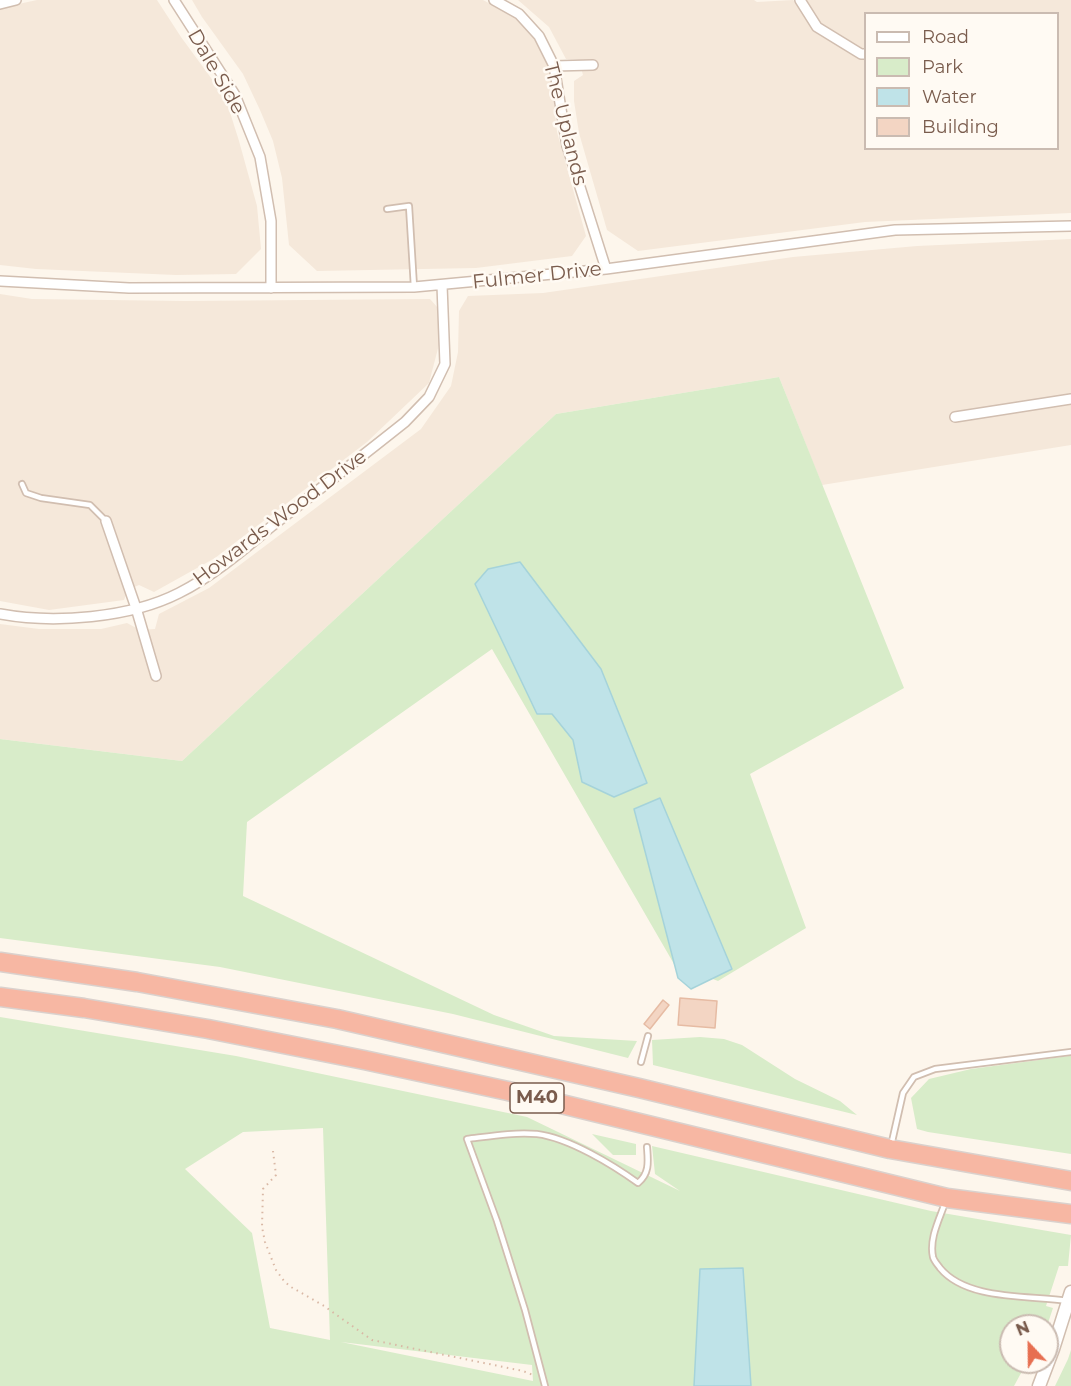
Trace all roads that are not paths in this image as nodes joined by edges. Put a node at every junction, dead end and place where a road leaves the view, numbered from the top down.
1 (16, 0) edge
2 (174, 0) edge
3 (494, 0) edge
4 (800, 0) edge
5 (0, 4) edge
6 (864, 54) edge
7 (593, 64) dead end
8 (554, 66) junction
9 (387, 209) dead end
10 (1071, 226) edge
11 (606, 269) junction
12 (0, 281) edge
13 (442, 285) junction
14 (414, 287) junction
15 (271, 288) junction
16 (1071, 399) edge
17 (955, 417) dead end
18 (22, 484) dead end
19 (106, 521) joint
20 (136, 608) junction
21 (0, 614) edge
22 (156, 676) dead end
23 (0, 962) edge
24 (0, 997) edge
25 (648, 1036) dead end
26 (1071, 1052) edge
27 (640, 1062) dead end
28 (647, 1147) dead end
29 (890, 1149) junction
30 (1071, 1181) edge
31 (946, 1198) junction
32 (1071, 1214) edge
33 (1070, 1297) edge
34 (545, 1386) edge
35 (1039, 1386) edge

1 - 5 street
2 - 15 street, Dale Side
3 - 8 street, The Uplands
4 - 6 street
7 - 8 street
8 - 11 street, The Uplands
9 - 14 lane
10 - 11 street, Fulmer Drive
11 - 13 street, Fulmer Drive
12 - 15 street, Fulmer Drive
13 - 14 street, Fulmer Drive
13 - 20 street, Howards Wood Drive
14 - 15 street, Fulmer Drive
16 - 17 street
18 - 19 lane
19 - 20 street
20 - 21 street, Howards Wood Drive
20 - 22 street
23 - 29 highway, M40
24 - 31 highway, M40
25 - 27 lane
26 - 29 lane
28 - 34 lane
29 - 30 highway, M40
31 - 32 highway, M40
31 - 33 lane
33 - 35 street

